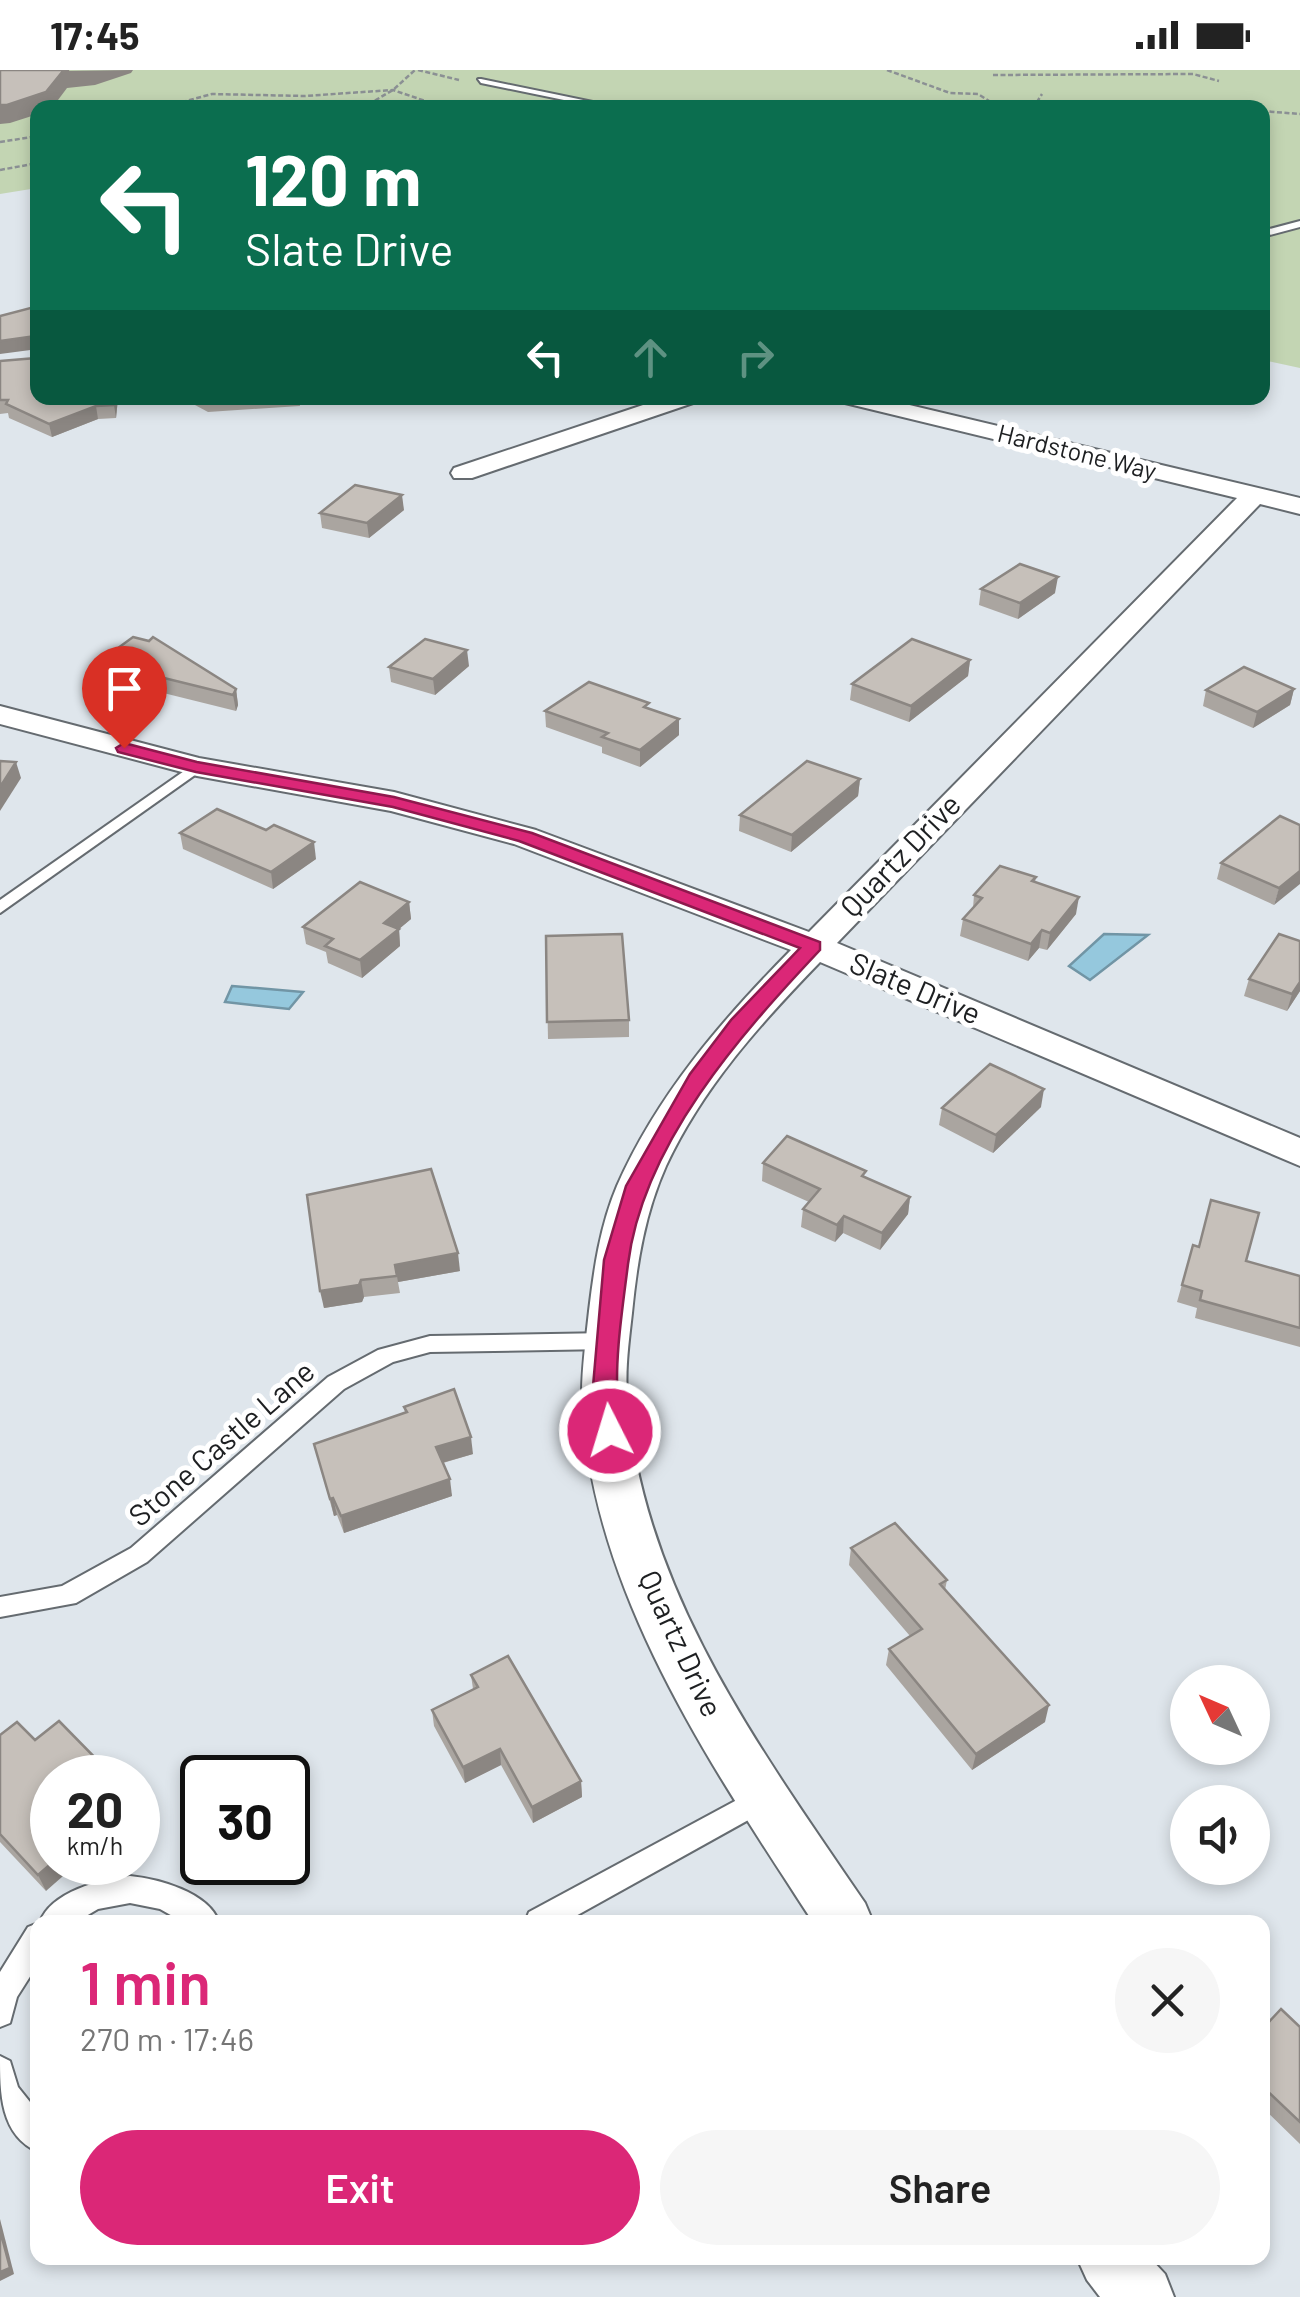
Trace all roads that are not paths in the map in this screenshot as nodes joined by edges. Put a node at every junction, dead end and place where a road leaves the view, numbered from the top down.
1 (481, 81) road end
2 (577, 100) edge
3 (1282, 214) dead end
4 (1300, 214) edge
5 (1300, 224) edge
6 (1270, 232) edge
7 (664, 405) edge
8 (883, 405) edge
9 (462, 473) dead end
10 (1254, 495) junction
11 (1300, 506) edge
12 (0, 715) edge
13 (196, 767) junction
14 (0, 908) edge
15 (813, 946) junction
16 (1300, 1153) edge
17 (608, 1341) junction
18 (0, 1607) edge
19 (763, 1798) junction
20 (62, 1915) edge
21 (197, 1915) edge
22 (551, 1915) edge
23 (840, 1915) edge
24 (30, 1950) edge
25 (0, 2013) edge
26 (0, 2072) edge
27 (30, 2127) edge
28 (1115, 2265) edge
29 (1142, 2297) edge

1 - 2 lane
3 - 4 lane
5 - 6 lane
7 - 9 street
8 - 10 street, Hardstone Way
10 - 11 street, Hardstone Way
10 - 15 street, Quartz Drive
12 - 13 street, Slate Drive
13 - 14 lane
13 - 15 street, Slate Drive
15 - 16 street, Slate Drive
15 - 17 street, Quartz Drive
17 - 18 lane, Stone Castle Lane
17 - 19 street, Quartz Drive
19 - 22 lane
19 - 23 street, Quartz Drive
20 - 21 lane
24 - 25 lane
26 - 27 lane
28 - 29 street

